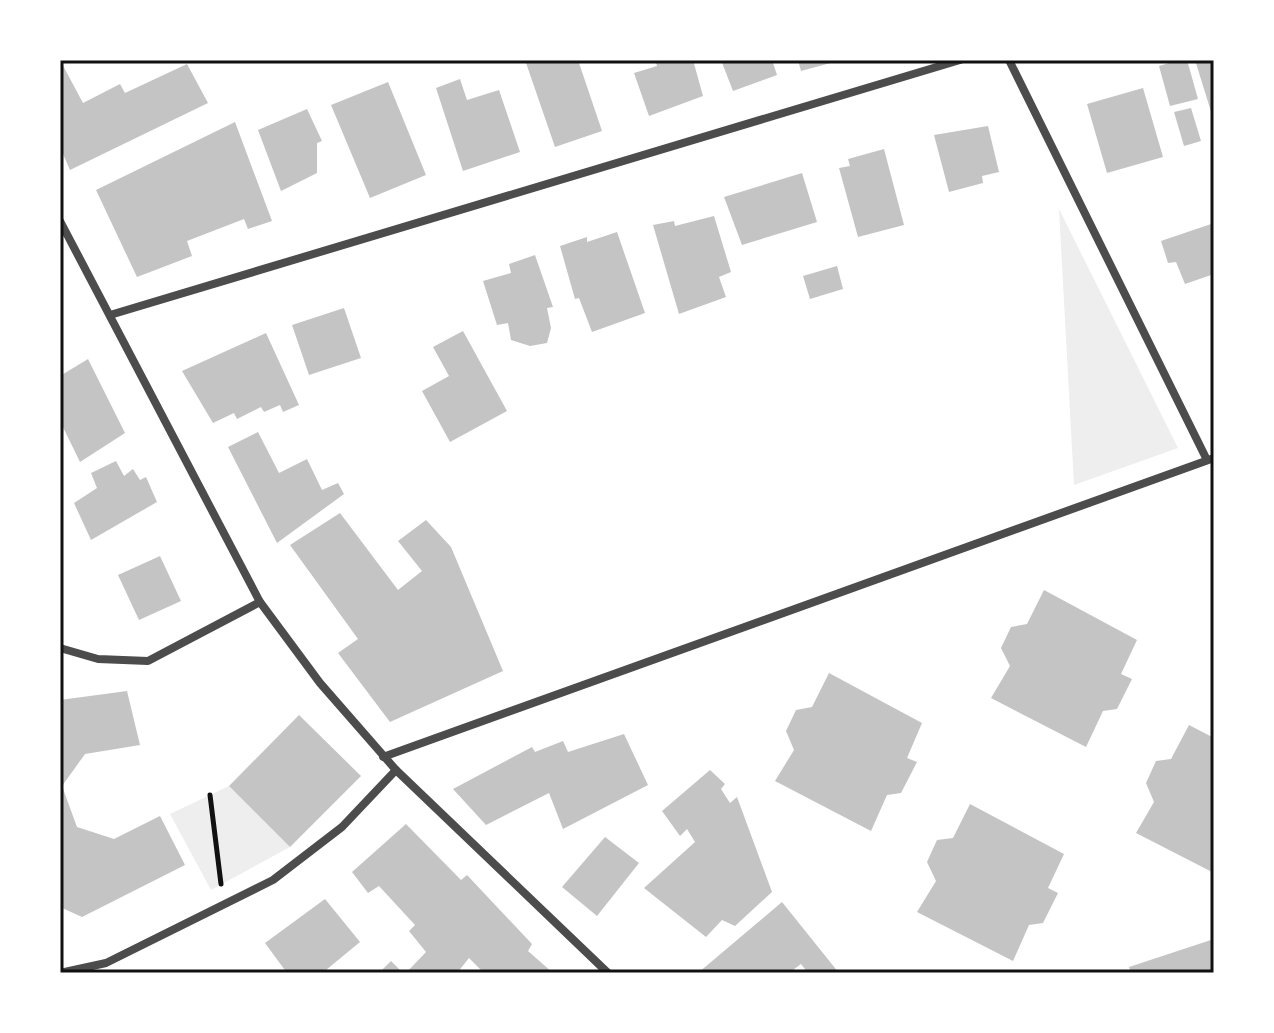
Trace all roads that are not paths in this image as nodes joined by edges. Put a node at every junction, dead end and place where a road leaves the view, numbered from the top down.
1 (960, 60) edge
2 (1009, 60) edge
3 (60, 221) edge
4 (110, 315) junction
5 (1210, 459) edge
6 (260, 602) junction
7 (60, 648) edge
8 (383, 757) junction
9 (396, 770) junction
10 (60, 973) edge
11 (608, 973) edge

1 - 4 street
2 - 5 street
3 - 4 street
4 - 6 street
5 - 8 street
6 - 7 street
6 - 8 street
8 - 9 street
9 - 10 street
9 - 11 street

